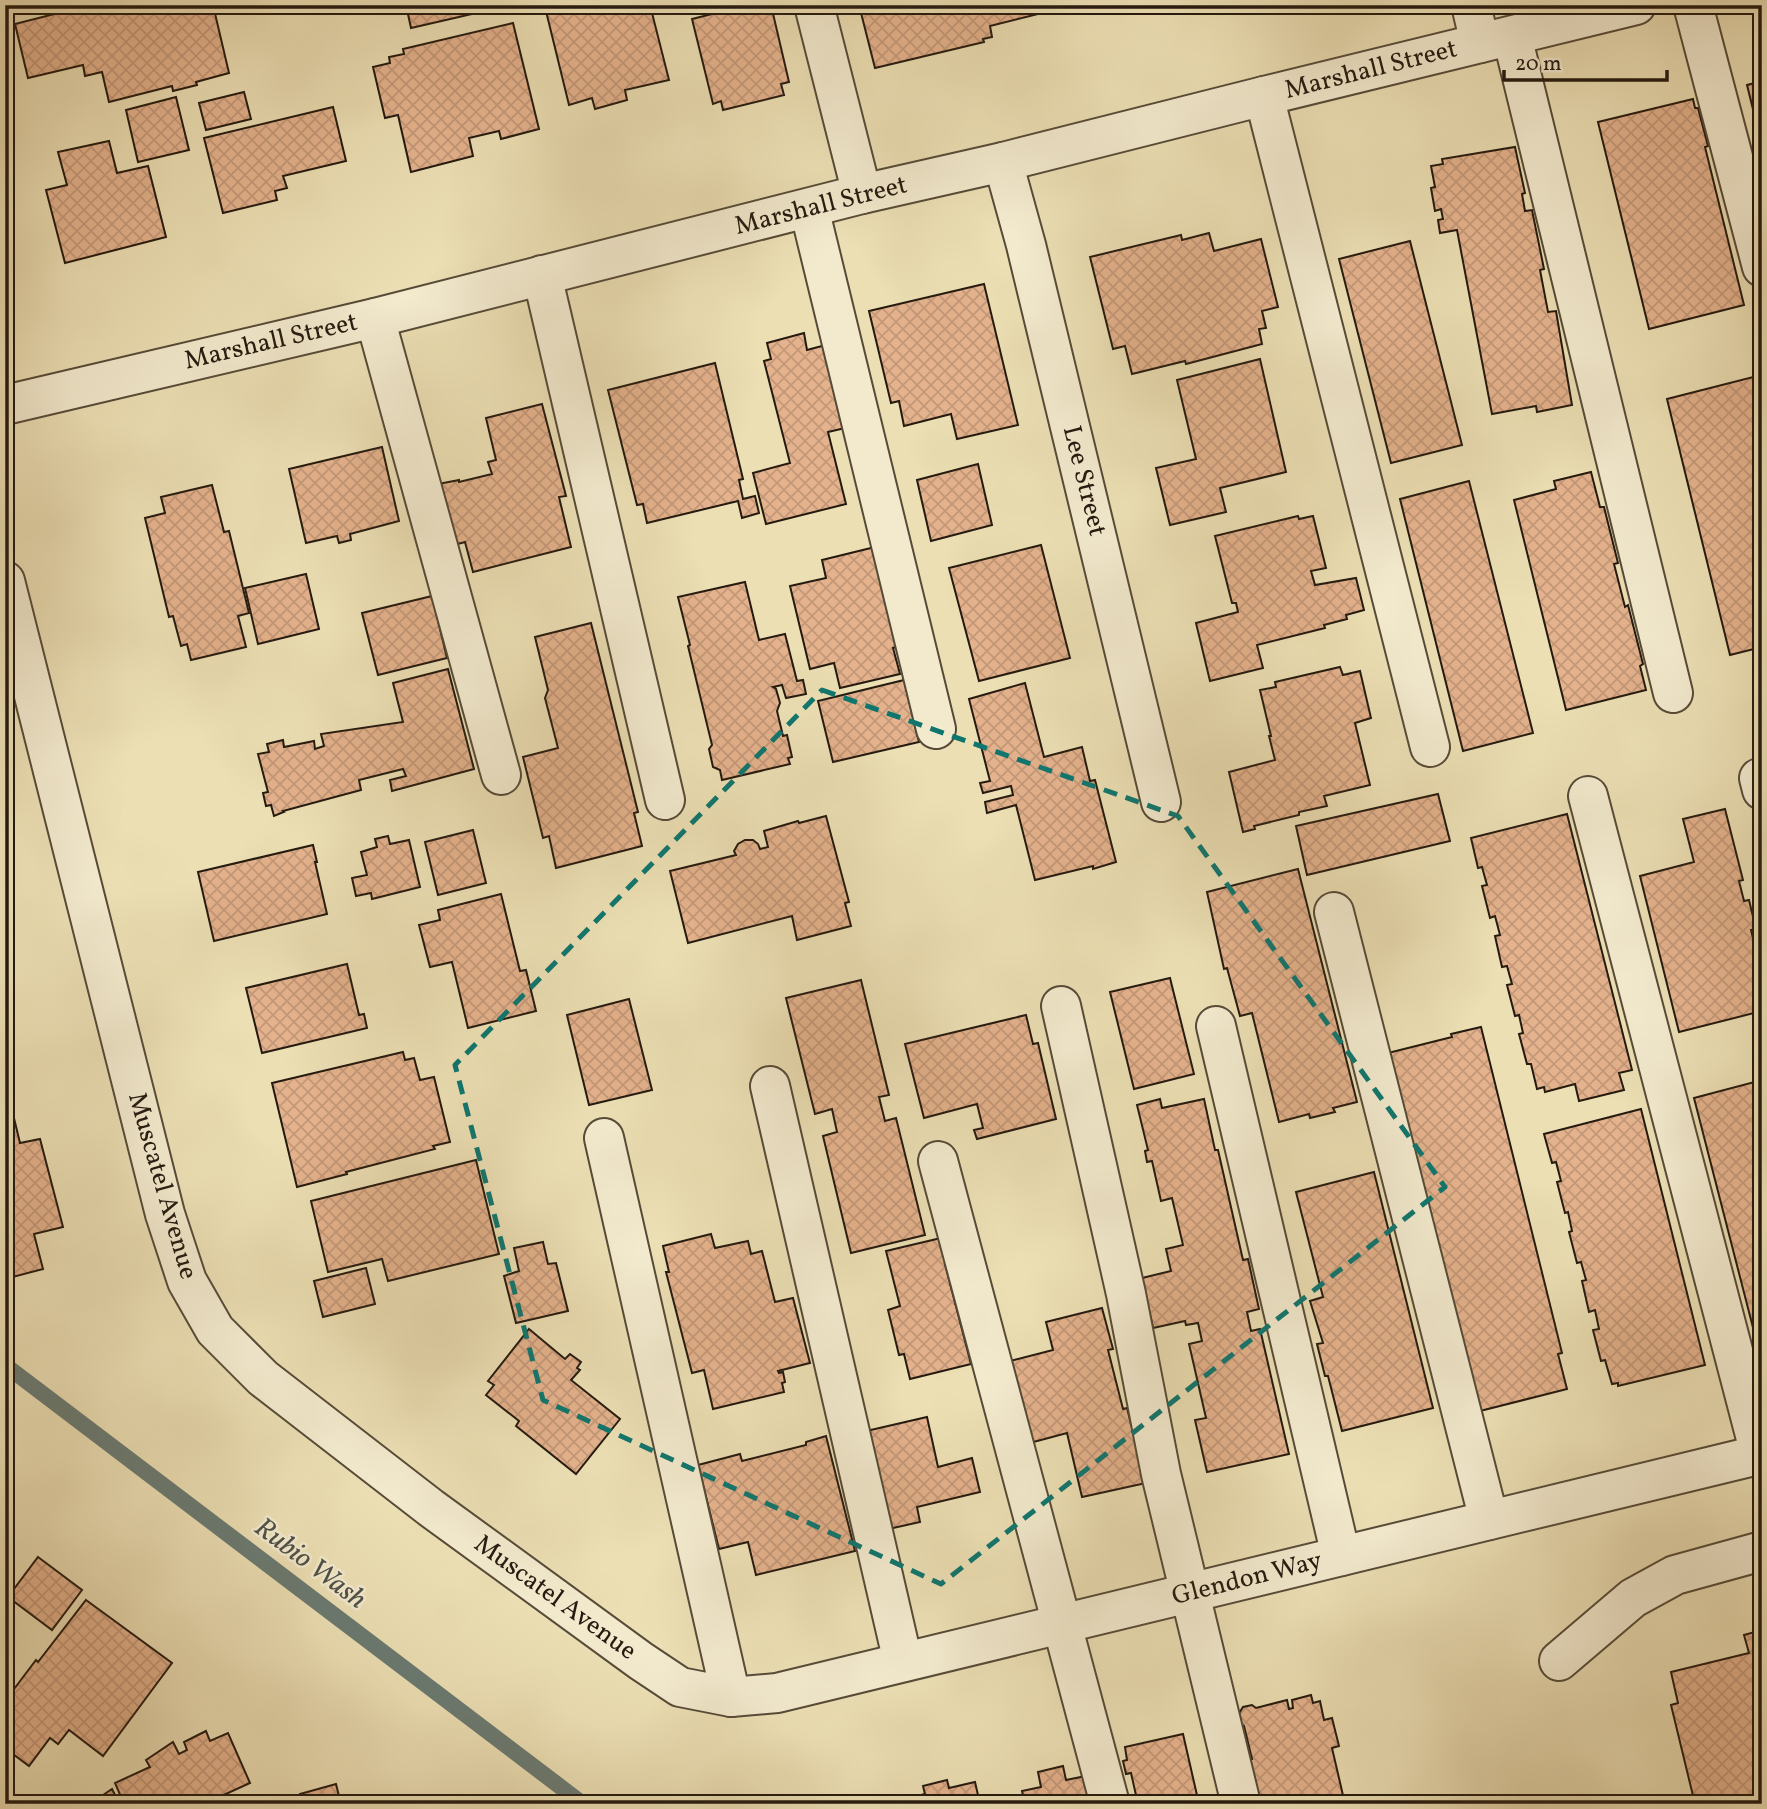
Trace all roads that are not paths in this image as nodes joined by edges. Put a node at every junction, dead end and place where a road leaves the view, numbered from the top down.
1 (814, 5) edge
2 (1471, 5) edge
3 (1636, 5) edge
4 (1693, 5) edge
5 (1496, 39) junction
6 (1264, 96) junction
7 (1003, 162) junction
8 (862, 194) junction
9 (809, 208) junction
10 (1762, 267) edge
11 (542, 275) junction
12 (375, 318) junction
13 (5, 405) edge
14 (5, 581) edge
15 (1673, 693) dead end
16 (936, 729) dead end
17 (1430, 747) dead end
18 (501, 775) dead end
19 (1588, 796) dead end
20 (665, 800) dead end
21 (1161, 802) dead end
22 (1334, 912) dead end
23 (1061, 1006) dead end
24 (1216, 1026) dead end
25 (770, 1086) dead end
26 (604, 1138) dead end
27 (938, 1161) dead end
28 (1761, 1454) edge
29 (1489, 1520) junction
30 (1762, 1551) edge
31 (1341, 1556) junction
32 (1189, 1593) junction
33 (1062, 1624) junction
34 (1559, 1661) dead end
35 (903, 1662) junction
36 (731, 1697) junction
37 (1110, 1804) edge
38 (1241, 1804) edge

1 - 8 street
2 - 5 street
3 - 5 street, Marshall Street
4 - 10 street
5 - 6 street, Marshall Street
5 - 15 street
6 - 7 street, Marshall Street
6 - 17 street
7 - 8 street, Marshall Street
7 - 21 street, Lee Street
8 - 9 street, Marshall Street
9 - 11 street, Marshall Street
9 - 16 street
11 - 12 street, Marshall Street
11 - 20 street
12 - 13 street, Marshall Street
12 - 18 street
14 - 36 street, Muscatel Avenue
19 - 28 street
22 - 29 street
23 - 32 street
24 - 31 street
25 - 35 street
26 - 36 street
27 - 33 street
28 - 29 street, Glendon Way
29 - 31 street, Glendon Way
30 - 34 street
31 - 32 street, Glendon Way
32 - 33 street, Glendon Way
32 - 38 street
33 - 35 street, Glendon Way
33 - 37 street
35 - 36 street, Glendon Way

